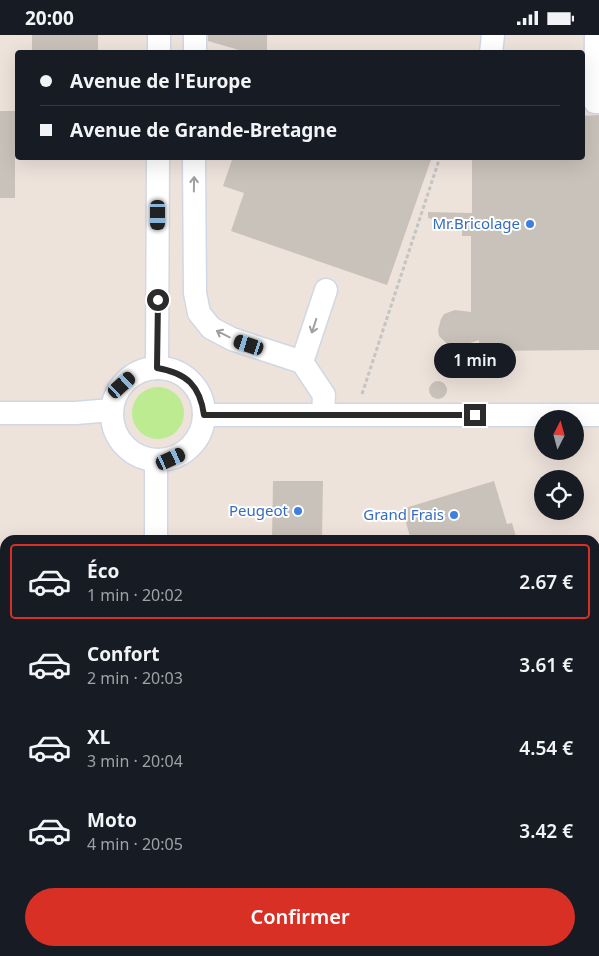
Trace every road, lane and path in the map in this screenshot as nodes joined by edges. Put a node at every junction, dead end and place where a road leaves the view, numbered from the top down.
1 (159, 35) edge
2 (196, 35) edge
3 (493, 35) edge
4 (596, 35) edge
5 (159, 50) edge
6 (195, 50) edge
7 (491, 50) edge
8 (592, 102) edge
9 (158, 160) edge
10 (194, 160) edge
11 (439, 160) edge
12 (326, 290) dead end
13 (302, 362) junction
14 (157, 368) junction
15 (324, 405) junction
16 (111, 410) junction
17 (0, 413) edge
18 (204, 415) junction
19 (356, 415) junction
20 (599, 415) edge
21 (156, 460) junction
22 (156, 535) edge

1 - 5 street
2 - 6 street
3 - 7 street
4 - 8 street
9 - 14 street
13 -> 10 street
11 - 19 path
12 -> 13 street
13 - 15 street
14 - 16 street
14 - 18 street
15 - 18 street
15 - 19 street
16 - 17 street
16 - 21 street
18 - 21 street
19 - 20 street
21 - 22 street

